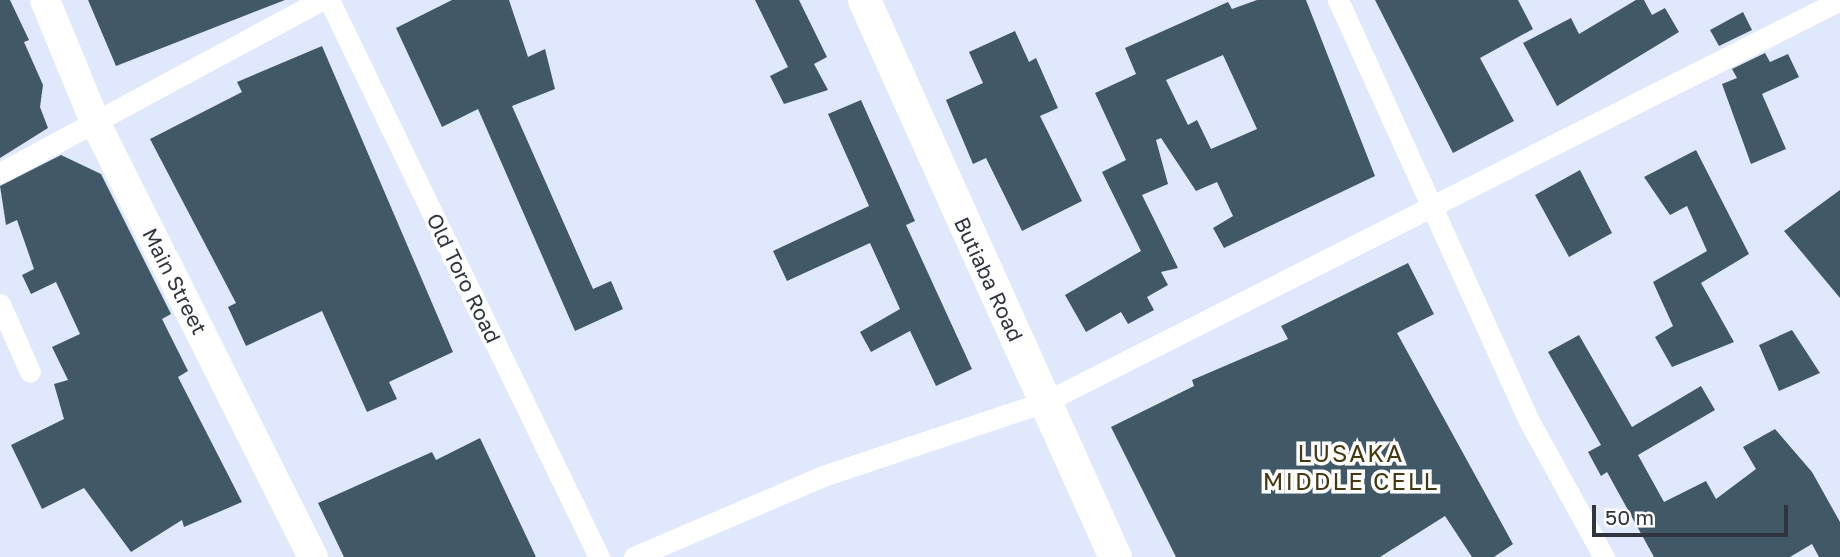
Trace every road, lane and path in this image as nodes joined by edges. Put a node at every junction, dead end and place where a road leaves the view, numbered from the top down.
1 (45, 0) edge
2 (321, 0) edge
3 (329, 0) edge
4 (864, 0) edge
5 (1338, 0) edge
6 (1840, 0) edge
7 (95, 122) junction
8 (0, 173) edge
9 (1433, 207) junction
10 (0, 304) edge
11 (30, 372) dead end
12 (1047, 401) junction
13 (313, 557) edge
14 (599, 557) edge
15 (634, 557) edge
16 (1115, 557) edge
17 (1604, 557) edge

1 - 7 street, Main Street
2 - 7 street
3 - 14 street, Old Toro Road
4 - 12 main road, Butiaba Road
5 - 9 street
6 - 9 street
7 - 8 street
7 - 13 street, Main Street
9 - 12 street
9 - 17 street
10 - 11 street
12 - 15 street
12 - 16 main road, Butiaba Road

